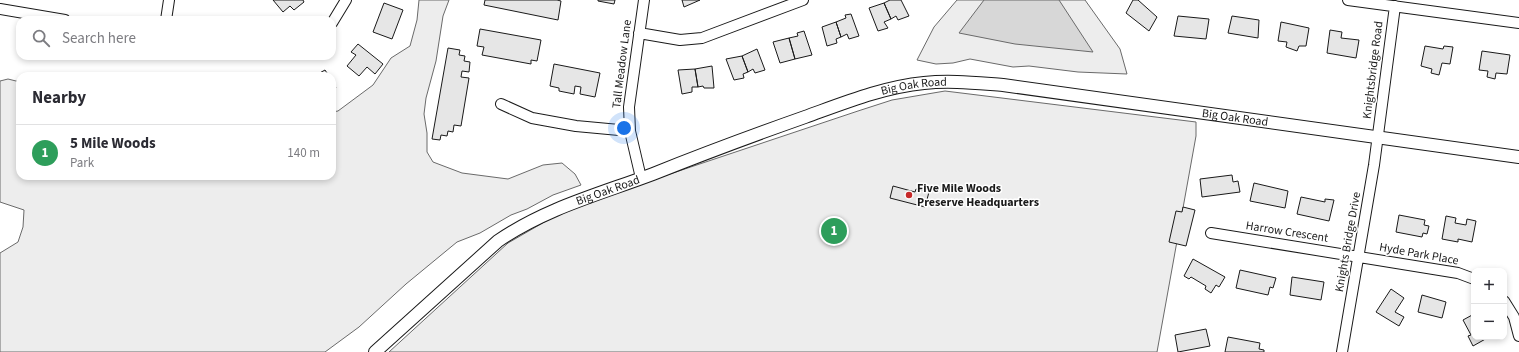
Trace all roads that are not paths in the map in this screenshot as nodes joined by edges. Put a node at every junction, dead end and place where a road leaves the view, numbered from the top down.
1 (169, 0) edge
2 (346, 0) edge
3 (644, 0) edge
4 (803, 0) edge
5 (1348, 0) edge
6 (1395, 6) junction
7 (0, 8) edge
8 (43, 16) edge
9 (167, 16) edge
10 (336, 16) edge
11 (1519, 24) edge
12 (639, 34) junction
13 (502, 104) dead end
14 (630, 131) junction
15 (1378, 137) junction
16 (1519, 157) edge
17 (641, 178) junction
18 (1211, 233) dead end
19 (1358, 257) junction
20 (1471, 278) edge
21 (1506, 304) edge
22 (1519, 336) edge
23 (375, 352) edge
24 (1342, 352) edge

1 - 9 street
2 - 10 street
3 - 12 street, Tall Meadow Lane
4 - 12 street
5 - 6 street
6 - 11 street
6 - 15 street, Knightsbridge Road
7 - 8 street
12 - 14 street, Tall Meadow Lane
13 - 14 street
14 - 17 street, Tall Meadow Lane
15 - 16 street, Big Oak Road
15 - 17 street, Big Oak Road
15 - 19 street, Knights Bridge Drive
17 - 23 street, Big Oak Road
18 - 19 street, Harrow Crescent
19 - 20 street, Hyde Park Place
19 - 24 street, Knights Bridge Drive
21 - 22 street

